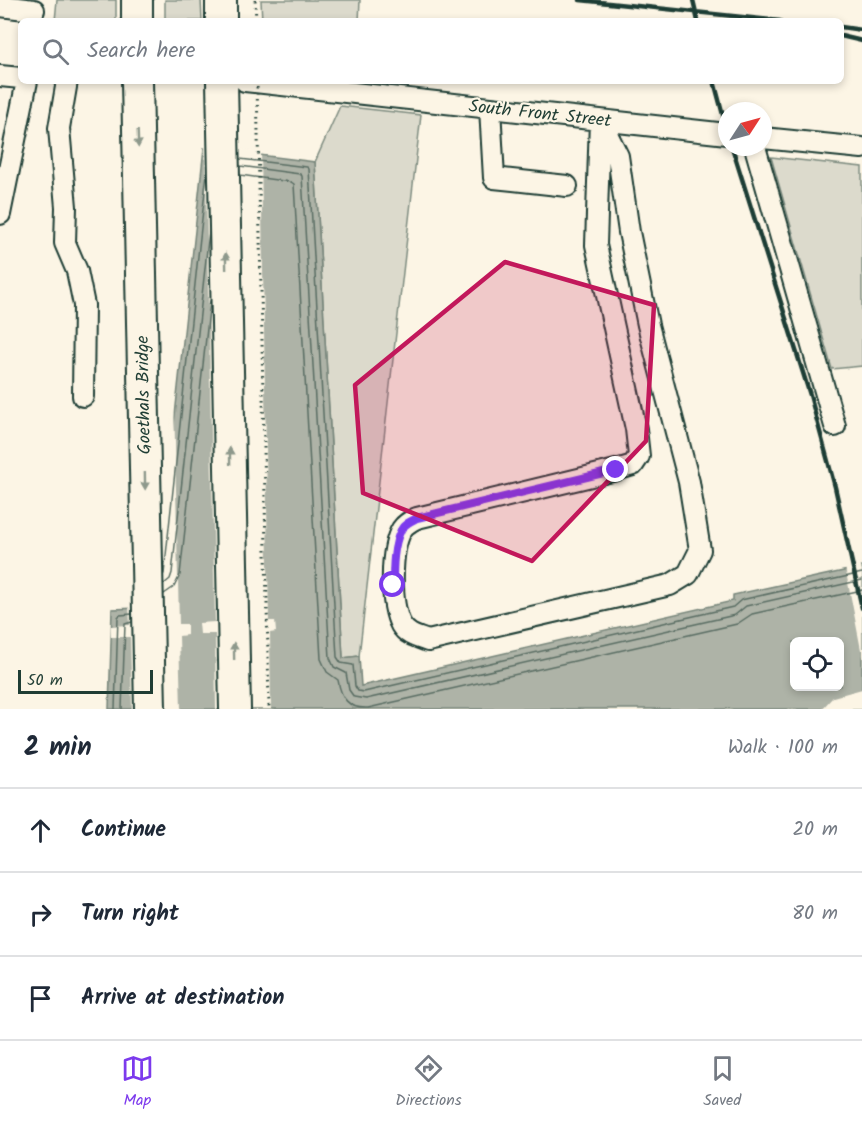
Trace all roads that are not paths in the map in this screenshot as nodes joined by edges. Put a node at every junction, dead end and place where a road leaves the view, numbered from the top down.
1 (136, 0) edge
2 (221, 0) edge
3 (0, 6) edge
4 (34, 10) edge
5 (136, 18) edge
6 (221, 18) edge
7 (0, 75) edge
8 (18, 78) edge
9 (26, 84) edge
10 (66, 84) edge
11 (137, 84) edge
12 (222, 84) edge
13 (272, 84) edge
14 (490, 108) junction
15 (600, 120) junction
16 (718, 133) edge
17 (772, 139) edge
18 (862, 148) edge
19 (758, 156) edge
20 (567, 186) dead end
21 (0, 214) edge
22 (83, 396) dead end
23 (835, 426) dead end
24 (150, 709) edge
25 (235, 709) edge

1 - 5 highway
2 - 6 highway
3 - 4 street
7 - 8 street
9 - 21 street
10 - 22 street
11 -> 24 highway, Goethals Bridge
25 -> 12 highway
13 - 14 street, South Front Street
14 - 15 street, South Front Street
14 - 20 street
15 - 15 street
15 - 16 street, South Front Street
17 - 18 street
19 - 23 street

